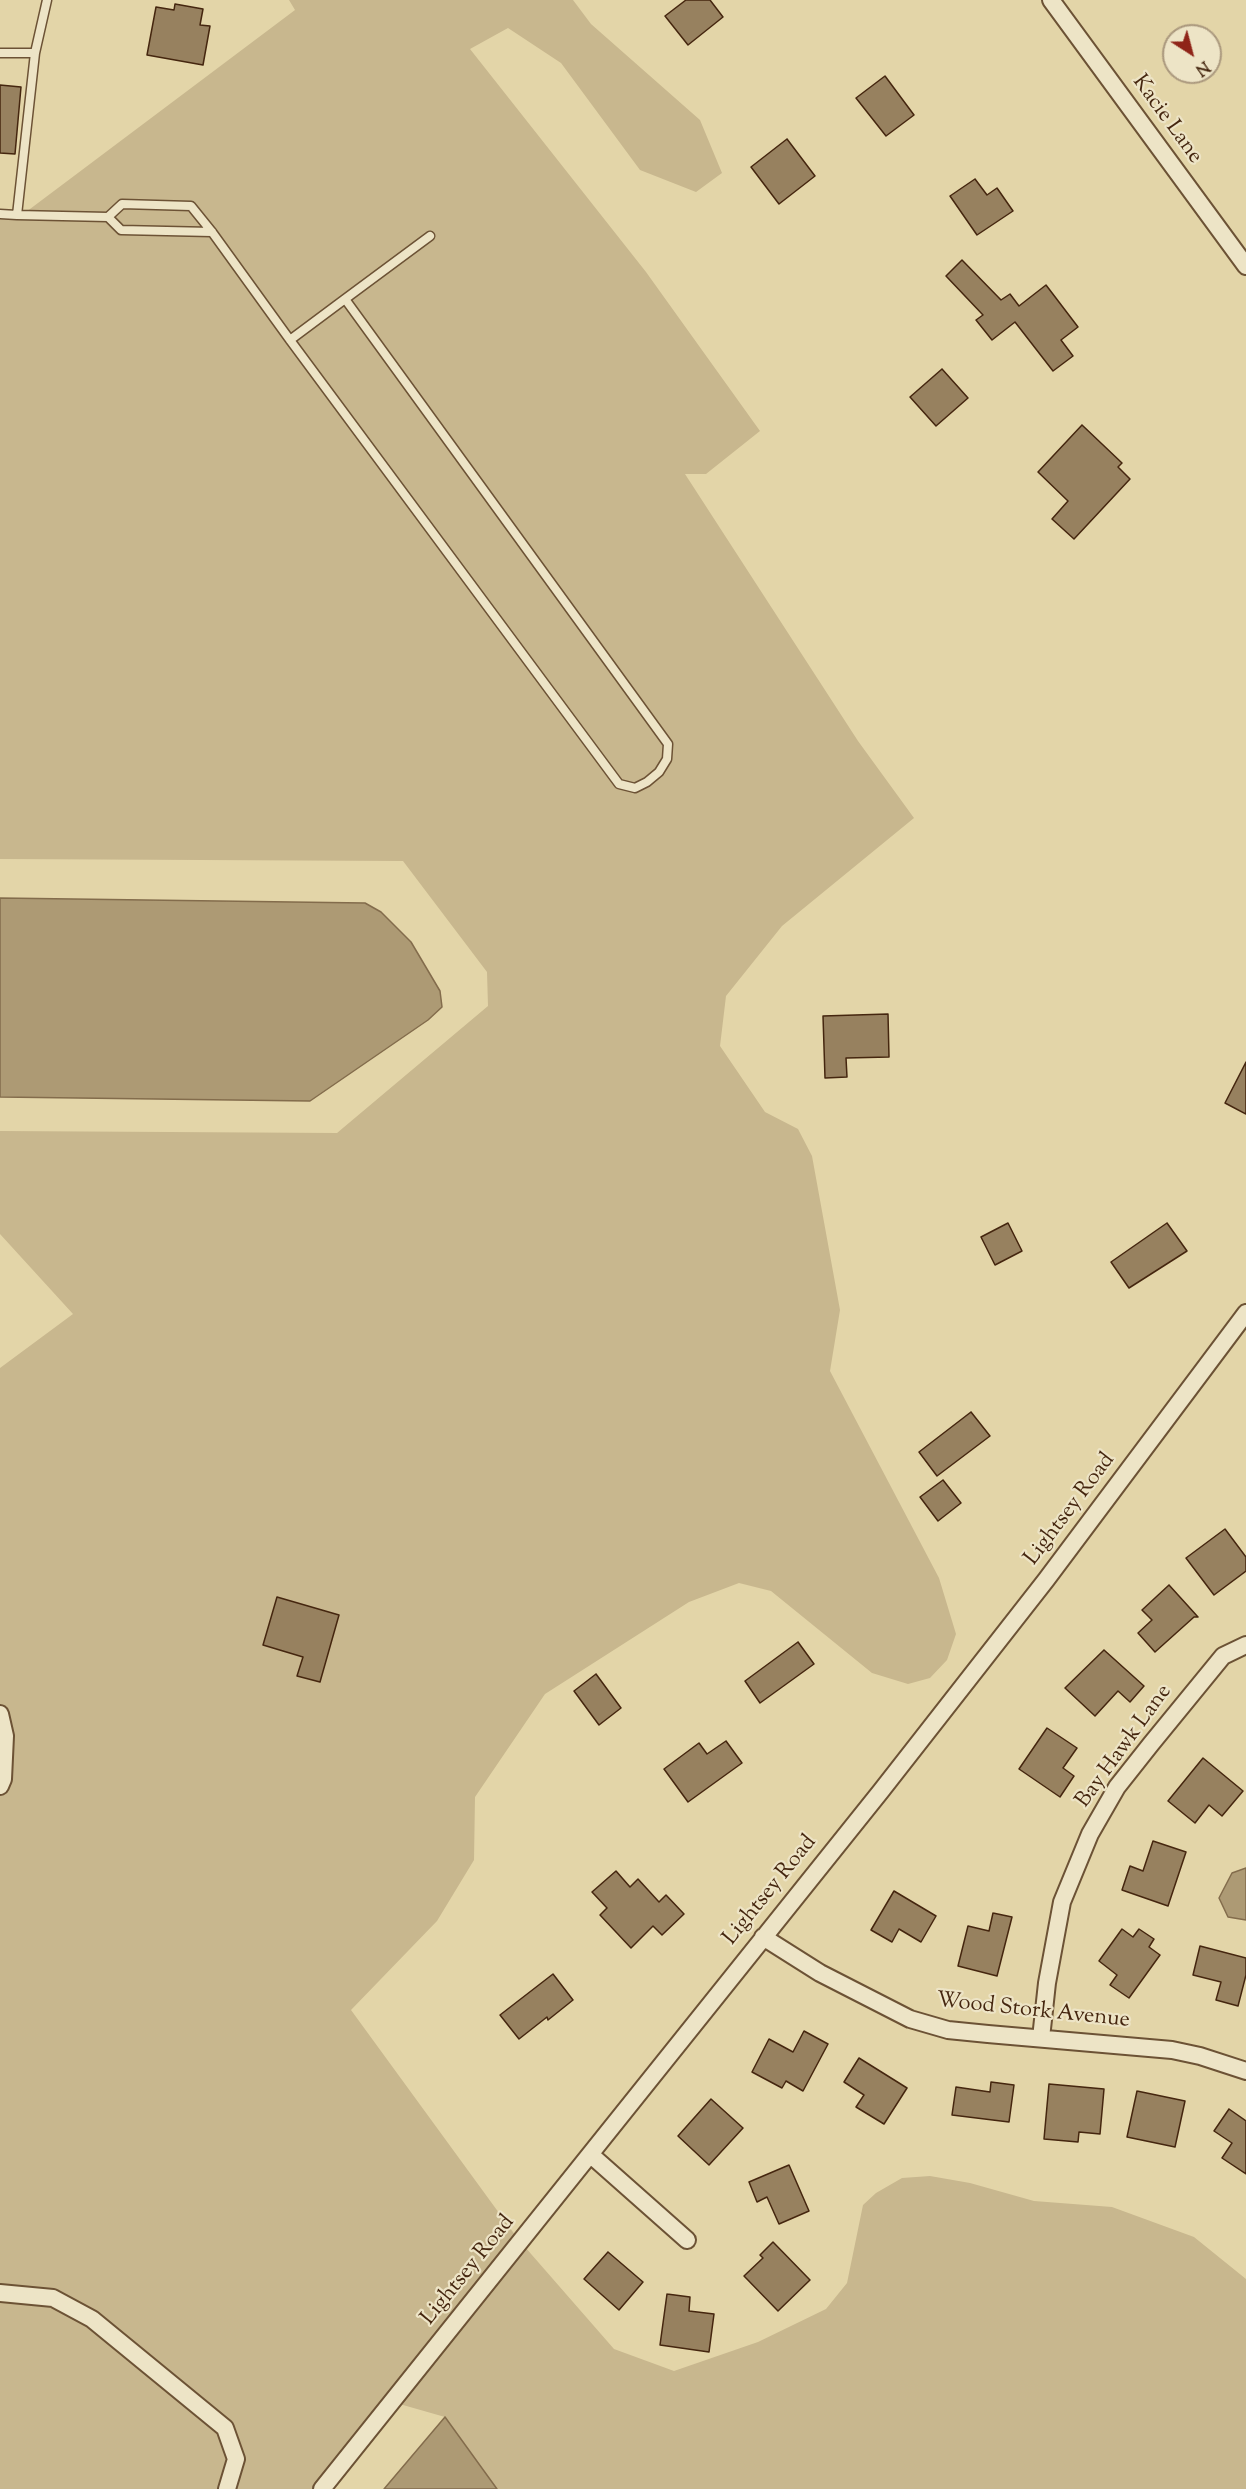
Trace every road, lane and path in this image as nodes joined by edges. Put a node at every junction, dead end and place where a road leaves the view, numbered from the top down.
1 (47, 0) edge
2 (1051, 0) edge
3 (0, 53) edge
4 (35, 53) junction
5 (0, 214) edge
6 (17, 215) junction
7 (108, 216) junction
8 (212, 232) junction
9 (430, 237) dead end
10 (1246, 266) edge
11 (345, 299) junction
12 (290, 340) junction
13 (1246, 1313) edge
14 (1246, 1645) edge
15 (0, 1714) edge
16 (0, 1786) edge
17 (763, 1937) junction
18 (1041, 2038) junction
19 (1246, 2071) edge
20 (591, 2155) junction
21 (687, 2240) dead end
22 (0, 2293) edge
23 (227, 2489) edge
24 (322, 2489) edge

1 - 4 lane
2 - 10 street, Kacie Lane
3 - 4 lane
4 - 6 lane
5 - 6 lane
6 - 7 lane
7 - 8 lane
7 - 8 lane
8 - 12 lane
9 - 11 lane
11 - 12 lane
11 - 12 lane
13 - 17 street, Lightsey Road
14 - 18 street, Bay Hawk Lane
15 - 16 street
17 - 18 street, Wood Stork Avenue
17 - 20 street, Lightsey Road
18 - 19 street, Wood Stork Avenue
20 - 21 street
20 - 24 street, Lightsey Road
22 - 23 street

